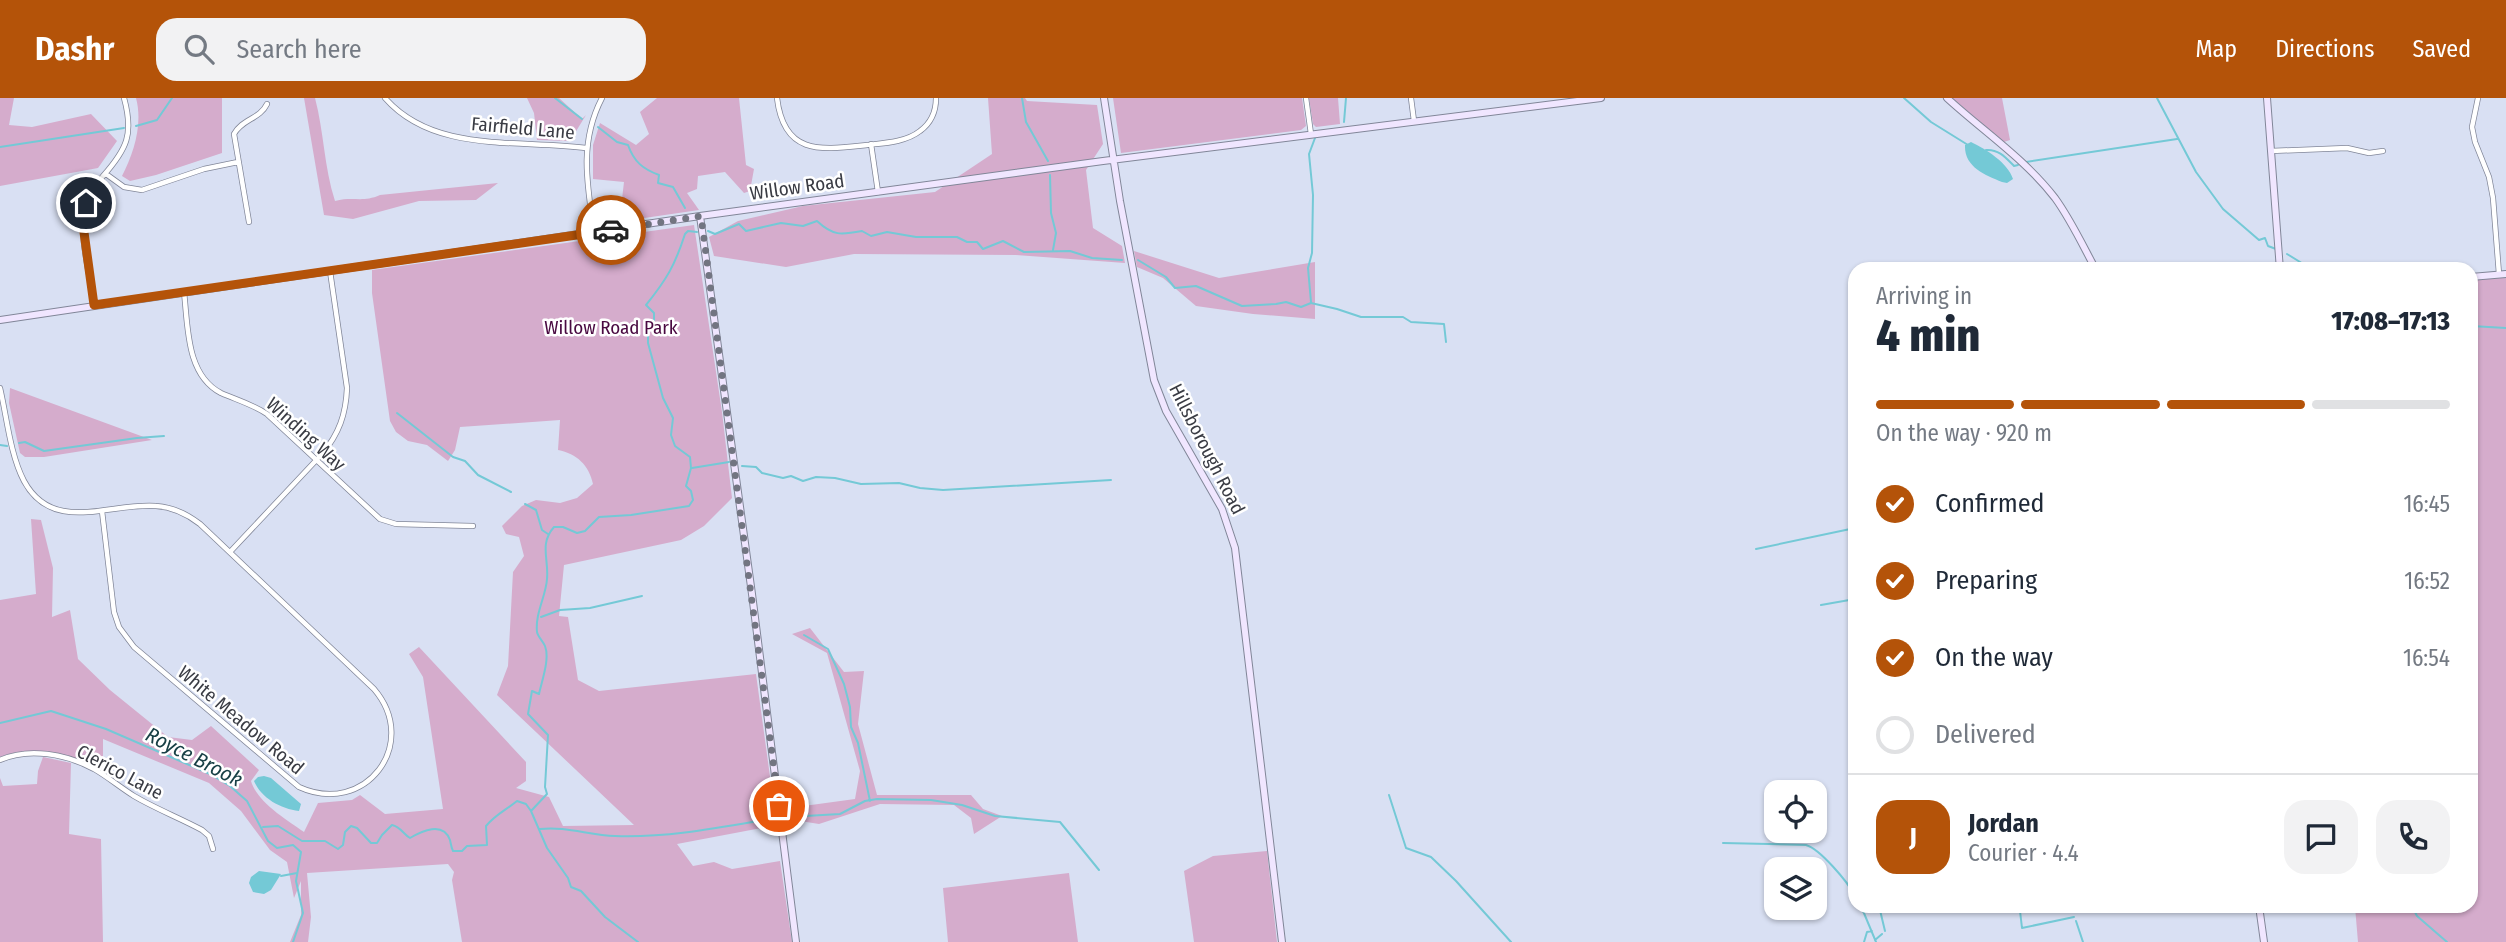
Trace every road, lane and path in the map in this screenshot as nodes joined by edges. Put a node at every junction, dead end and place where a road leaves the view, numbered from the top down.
1 (124, 98) edge
2 (385, 98) edge
3 (603, 98) edge
4 (777, 98) edge
5 (936, 98) edge
6 (1104, 98) edge
7 (1306, 98) edge
8 (1411, 98) edge
9 (1601, 98) edge
10 (1947, 98) edge
11 (2267, 98) edge
12 (2479, 98) edge
13 (267, 104) dead end
14 (1414, 121) junction
15 (1311, 134) junction
16 (871, 144) junction
17 (586, 148) junction
18 (2271, 151) junction
19 (2383, 151) dead end
20 (1112, 160) junction
21 (238, 162) junction
22 (106, 174) junction
23 (878, 192) junction
24 (701, 216) junction
25 (248, 222) dead end
26 (594, 232) junction
27 (2092, 262) edge
28 (2279, 262) edge
29 (330, 271) junction
30 (2502, 274) edge
31 (2478, 276) edge
32 (184, 292) junction
33 (94, 305) junction
34 (0, 320) edge
35 (0, 388) edge
36 (316, 460) junction
37 (102, 511) junction
38 (473, 526) dead end
39 (229, 552) junction
40 (0, 760) edge
41 (213, 849) dead end
42 (2260, 913) edge
43 (796, 942) edge
44 (1282, 942) edge
45 (2264, 942) edge

1 - 22 street
2 - 17 street, Fairfield Lane
3 - 17 street
4 - 16 street
5 - 16 street
6 - 20 street, Hillsborough Road
7 - 15 street
8 - 14 street
9 - 14 street, Willow Road
10 - 27 street
11 - 18 street
12 - 30 street
13 - 21 street
14 - 15 street, Willow Road
15 - 20 street, Willow Road
16 - 23 street
17 - 26 street
18 - 19 street
18 - 28 street
20 - 23 street, Willow Road
20 - 44 street, Hillsborough Road
21 - 22 street
21 - 25 street
22 - 33 street
23 - 24 street, Willow Road
24 - 26 street, Willow Road
24 - 43 street
26 - 29 street, Willow Road
29 - 32 street, Willow Road
29 - 36 street
30 - 31 street
32 - 33 street, Willow Road
32 - 36 street, Winding Way
33 - 34 street, Willow Road
35 - 37 street, White Meadow Road
36 - 38 street, Winding Way
36 - 39 street
37 - 39 street, White Meadow Road
37 - 39 street, White Meadow Road
40 - 41 street, Clerico Lane
42 - 45 street

